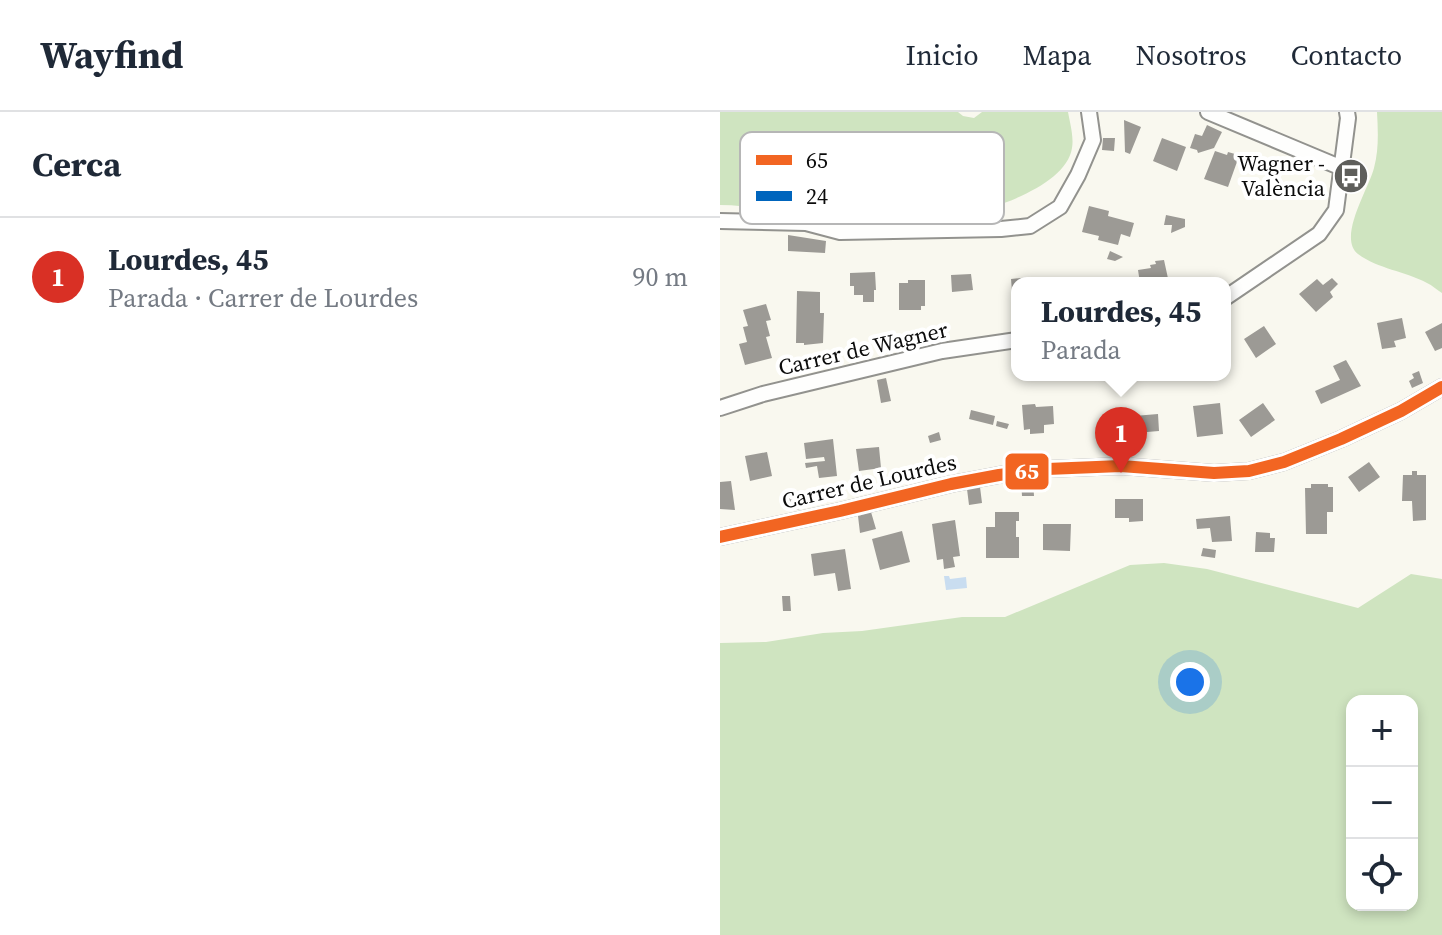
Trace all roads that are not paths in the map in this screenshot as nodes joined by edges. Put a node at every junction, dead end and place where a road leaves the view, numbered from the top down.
1 (1089, 112) edge
2 (1208, 112) edge
3 (1347, 112) edge
4 (1342, 168) junction
5 (720, 221) edge
6 (740, 221) edge
7 (810, 224) edge
8 (1231, 294) edge
9 (1011, 341) edge
10 (1442, 387) edge
11 (720, 408) edge
12 (720, 537) edge

1 - 7 street
2 - 4 street
3 - 4 street
4 - 8 street
5 - 6 street
9 - 11 street, Carrer de Wagner
10 - 12 street, Carrer de Lourdes

